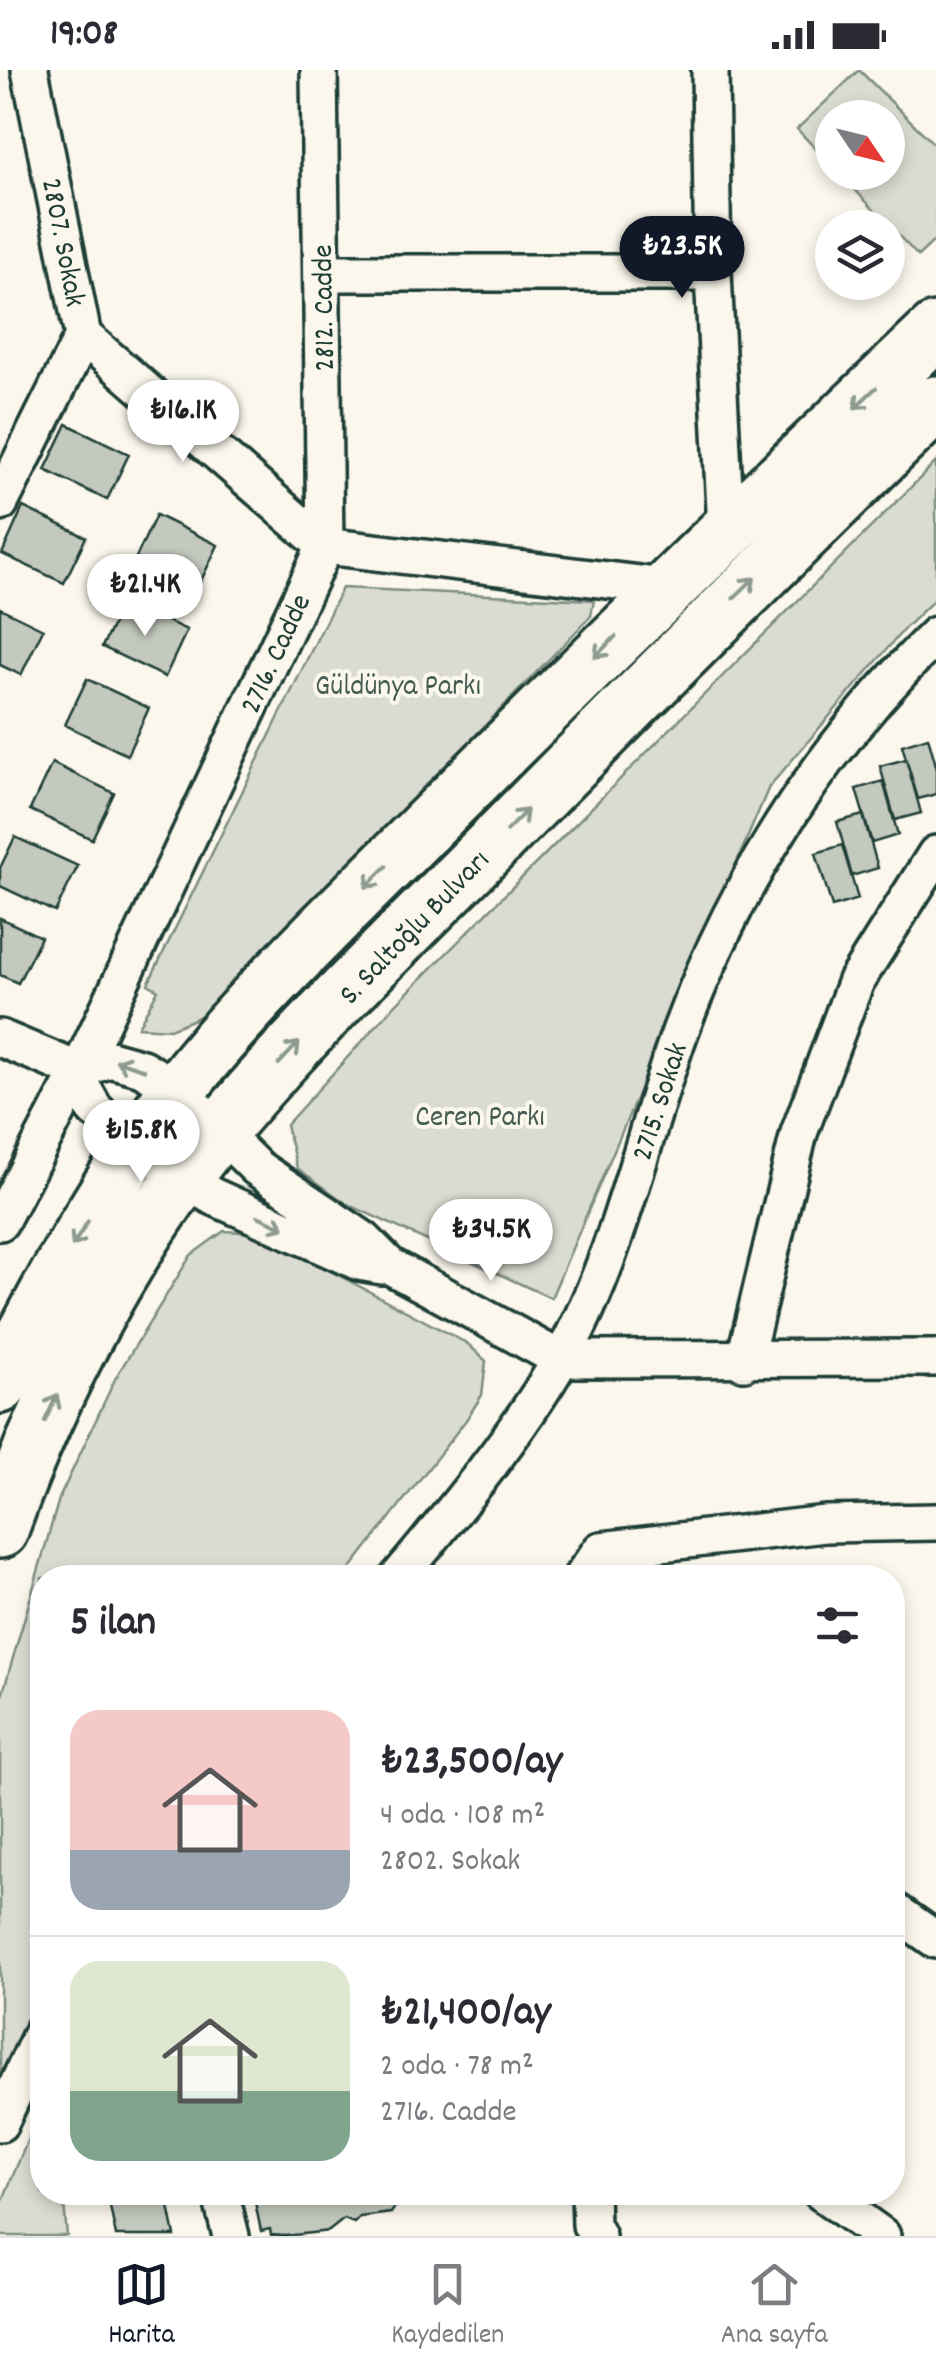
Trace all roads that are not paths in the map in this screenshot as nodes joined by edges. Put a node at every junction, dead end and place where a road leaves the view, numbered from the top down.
1 (30, 70) edge
2 (319, 70) edge
3 (710, 70) edge
4 (322, 273) junction
5 (713, 273) junction
6 (936, 331) edge
7 (83, 336) junction
8 (936, 404) edge
9 (0, 503) edge
10 (726, 530) junction
11 (325, 546) junction
12 (665, 587) junction
13 (936, 635) edge
14 (936, 854) edge
15 (0, 1038) edge
16 (79, 1072) junction
17 (178, 1090) junction
18 (219, 1131) junction
19 (140, 1141) junction
20 (184, 1178) junction
21 (0, 1222) edge
22 (390, 1266) junction
23 (936, 1358) edge
24 (560, 1359) junction
25 (744, 1362) junction
26 (0, 1384) edge
27 (936, 1522) edge
28 (0, 1530) edge
29 (417, 1565) edge
30 (590, 1565) edge
31 (905, 1918) edge
32 (936, 1940) edge
33 (30, 2058) edge
34 (0, 2122) edge
35 (223, 2205) edge
36 (590, 2205) edge
37 (839, 2205) edge
38 (231, 2236) edge
39 (597, 2236) edge
40 (882, 2236) edge

1 - 7 street, 2807. Sokak
2 - 4 street, 2812. Cadde
3 - 5 street
4 - 5 street
4 - 11 street, 2812. Cadde
5 - 10 street
6 -> 10 main road, S. Saltoğlu Bulvarı
7 - 9 street
7 - 11 street, 2807. Sokak
18 -> 8 main road, S. Saltoğlu Bulvarı
10 - 12 main road, S. Saltoğlu Bulvarı
11 - 12 street
11 - 16 street, 2716. Cadde
12 -> 17 main road, S. Saltoğlu Bulvarı
13 - 24 street, 2715. Sokak
14 - 25 street
15 - 16 street
17 -> 16 street
16 - 19 street
16 - 21 street, 2716. Cadde
17 - 18 street
17 - 19 main road, S. Saltoğlu Bulvarı
18 - 20 main road, S. Saltoğlu Bulvarı
18 - 22 street
19 - 20 street
19 -> 26 main road, S. Saltoğlu Bulvarı
20 -> 22 street
28 -> 20 main road, S. Saltoğlu Bulvarı
22 - 24 street
23 - 25 street
24 - 25 street
24 - 29 street, 2715. Sokak
27 - 30 street
31 - 32 street
33 - 34 street
35 - 38 street
36 - 39 street
37 - 40 street

